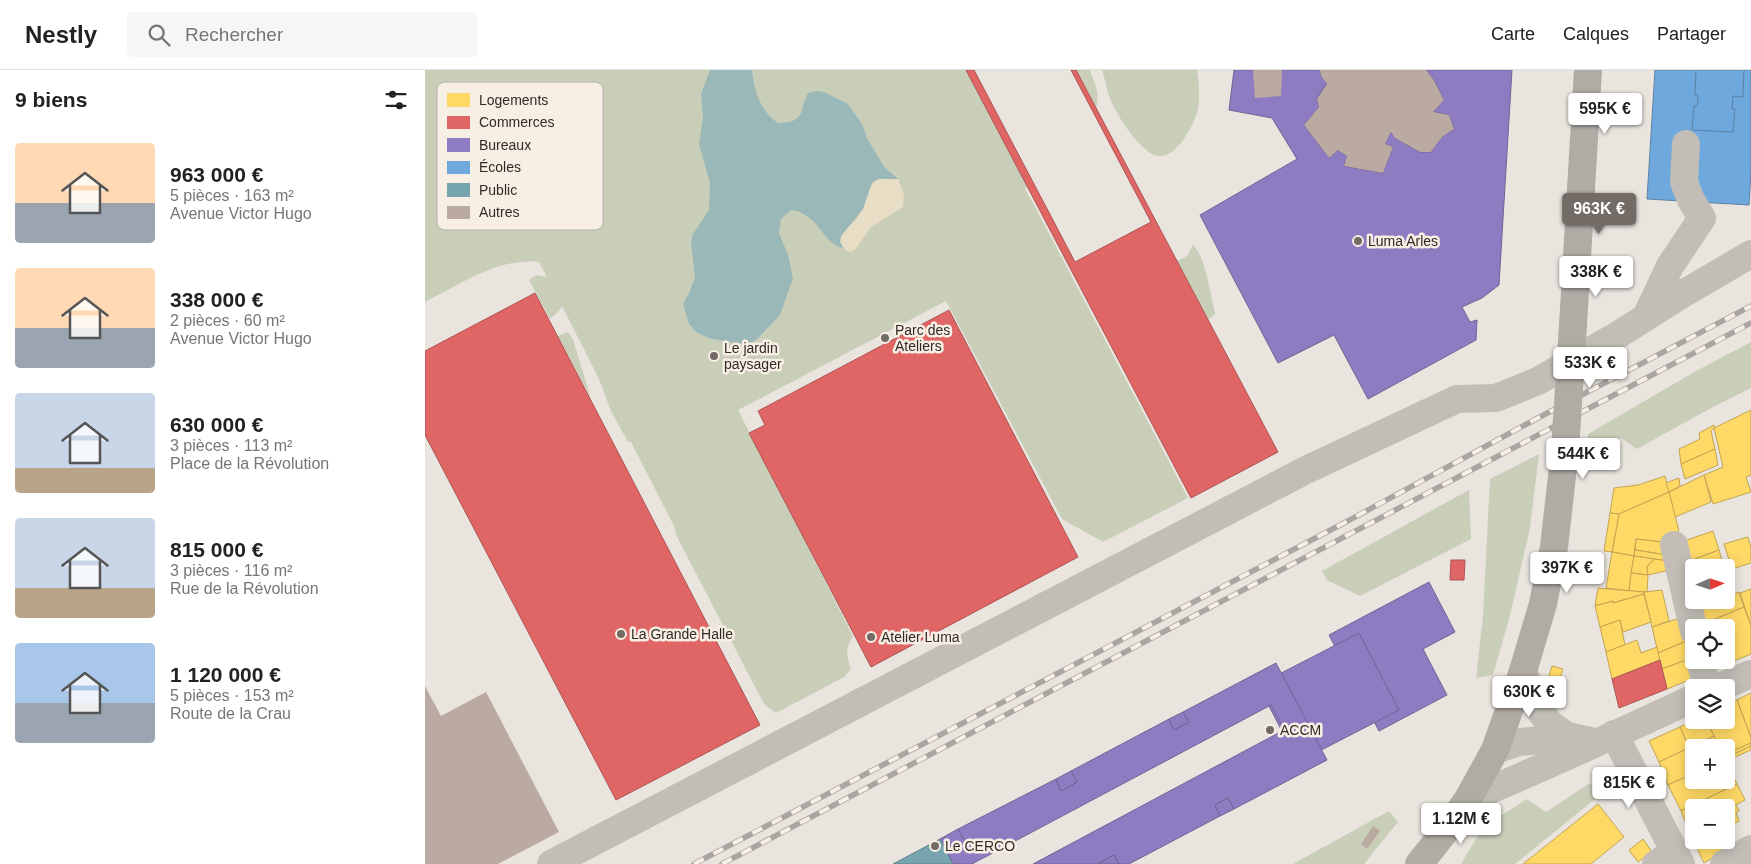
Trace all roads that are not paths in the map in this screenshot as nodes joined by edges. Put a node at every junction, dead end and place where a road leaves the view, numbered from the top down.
1 (1588, 70) edge
2 (1686, 144) dead end
3 (1751, 254) edge
4 (1647, 317) junction
5 (1674, 545) dead end
6 (1691, 619) edge
7 (1523, 671) junction
8 (1751, 674) edge
9 (1735, 681) edge
10 (1685, 702) edge
11 (1567, 736) junction
12 (1605, 738) junction
13 (1495, 750) junction
14 (1467, 799) junction
15 (1751, 849) edge
16 (1671, 860) edge
17 (551, 864) edge
18 (1419, 864) edge
19 (1724, 864) edge

1 - 7 main road, bridge
2 - 4 street
3 - 4 street
4 - 17 street
5 - 6 street
7 - 11 street
7 - 13 main road
8 - 9 street
10 - 12 street
11 - 12 street
11 - 13 street
12 - 14 street
12 - 16 street
13 - 14 main road
14 - 18 main road
15 - 19 street

